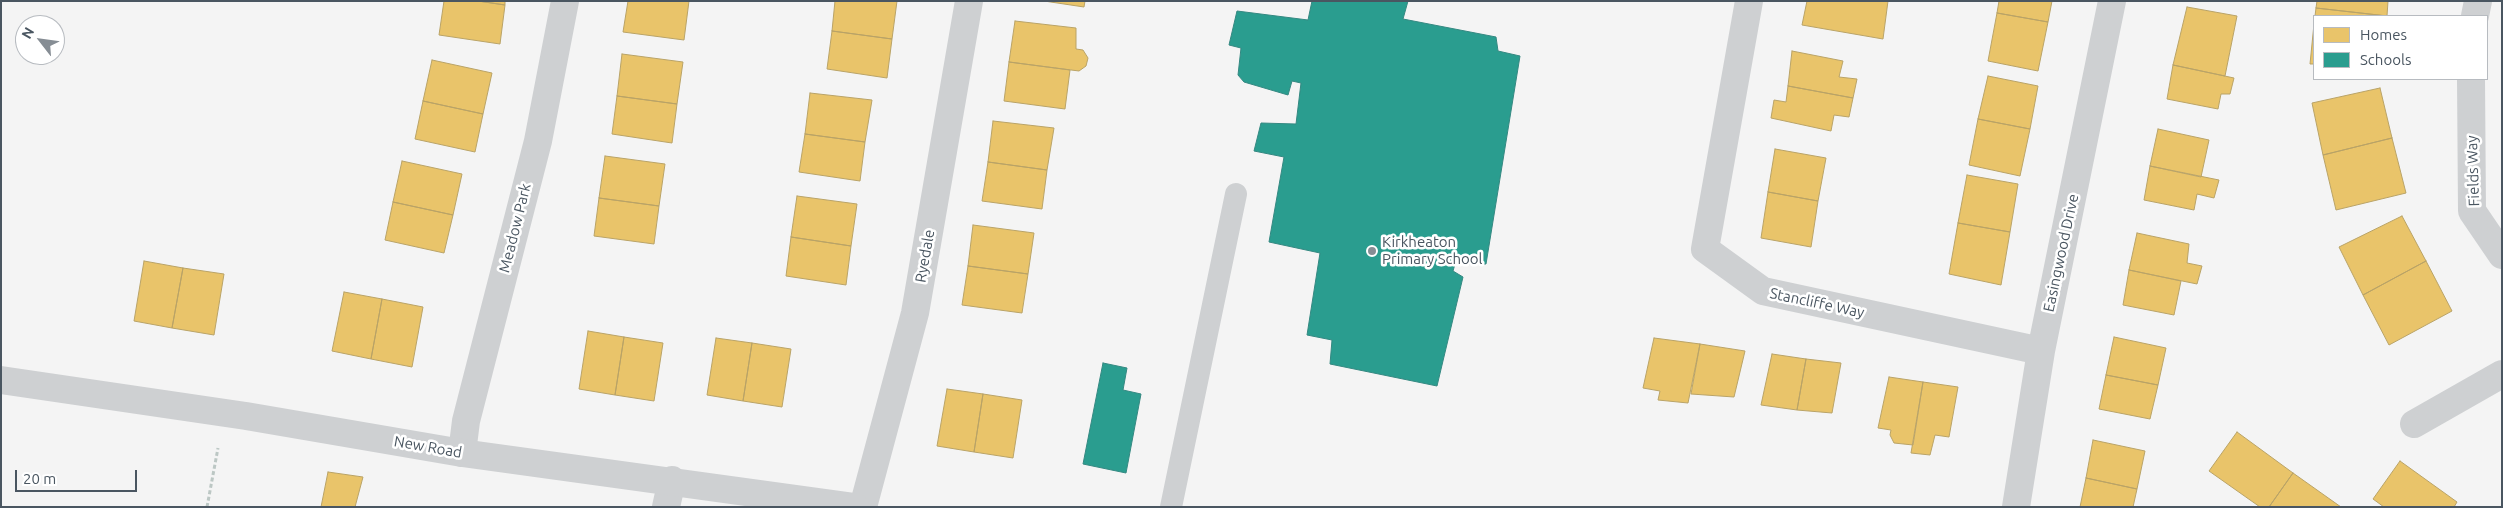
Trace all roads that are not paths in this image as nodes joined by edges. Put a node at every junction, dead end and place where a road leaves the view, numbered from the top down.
1 (565, 1) edge
2 (969, 1) edge
3 (1749, 1) edge
4 (2112, 1) edge
5 (2478, 1) edge
6 (2475, 15) edge
7 (2471, 80) edge
8 (1236, 194) dead end
9 (2502, 255) edge
10 (2041, 351) junction
11 (2502, 374) edge
12 (1, 380) edge
13 (2414, 424) dead end
14 (462, 453) junction
15 (672, 480) junction
16 (666, 507) edge
17 (855, 507) edge
18 (863, 507) edge
19 (1172, 507) edge
20 (2016, 507) edge

1 - 14 street, Meadow Park
2 - 18 street, Ryedale
3 - 10 street, Stancliffe Way
4 - 10 street, Easingwood Drive
5 - 6 street
7 - 9 street, Fields Way
8 - 19 lane
10 - 20 street, Easingwood Drive
11 - 13 street
12 - 14 street, New Road
14 - 15 street, New Road
15 - 16 street
15 - 17 street, New Road

